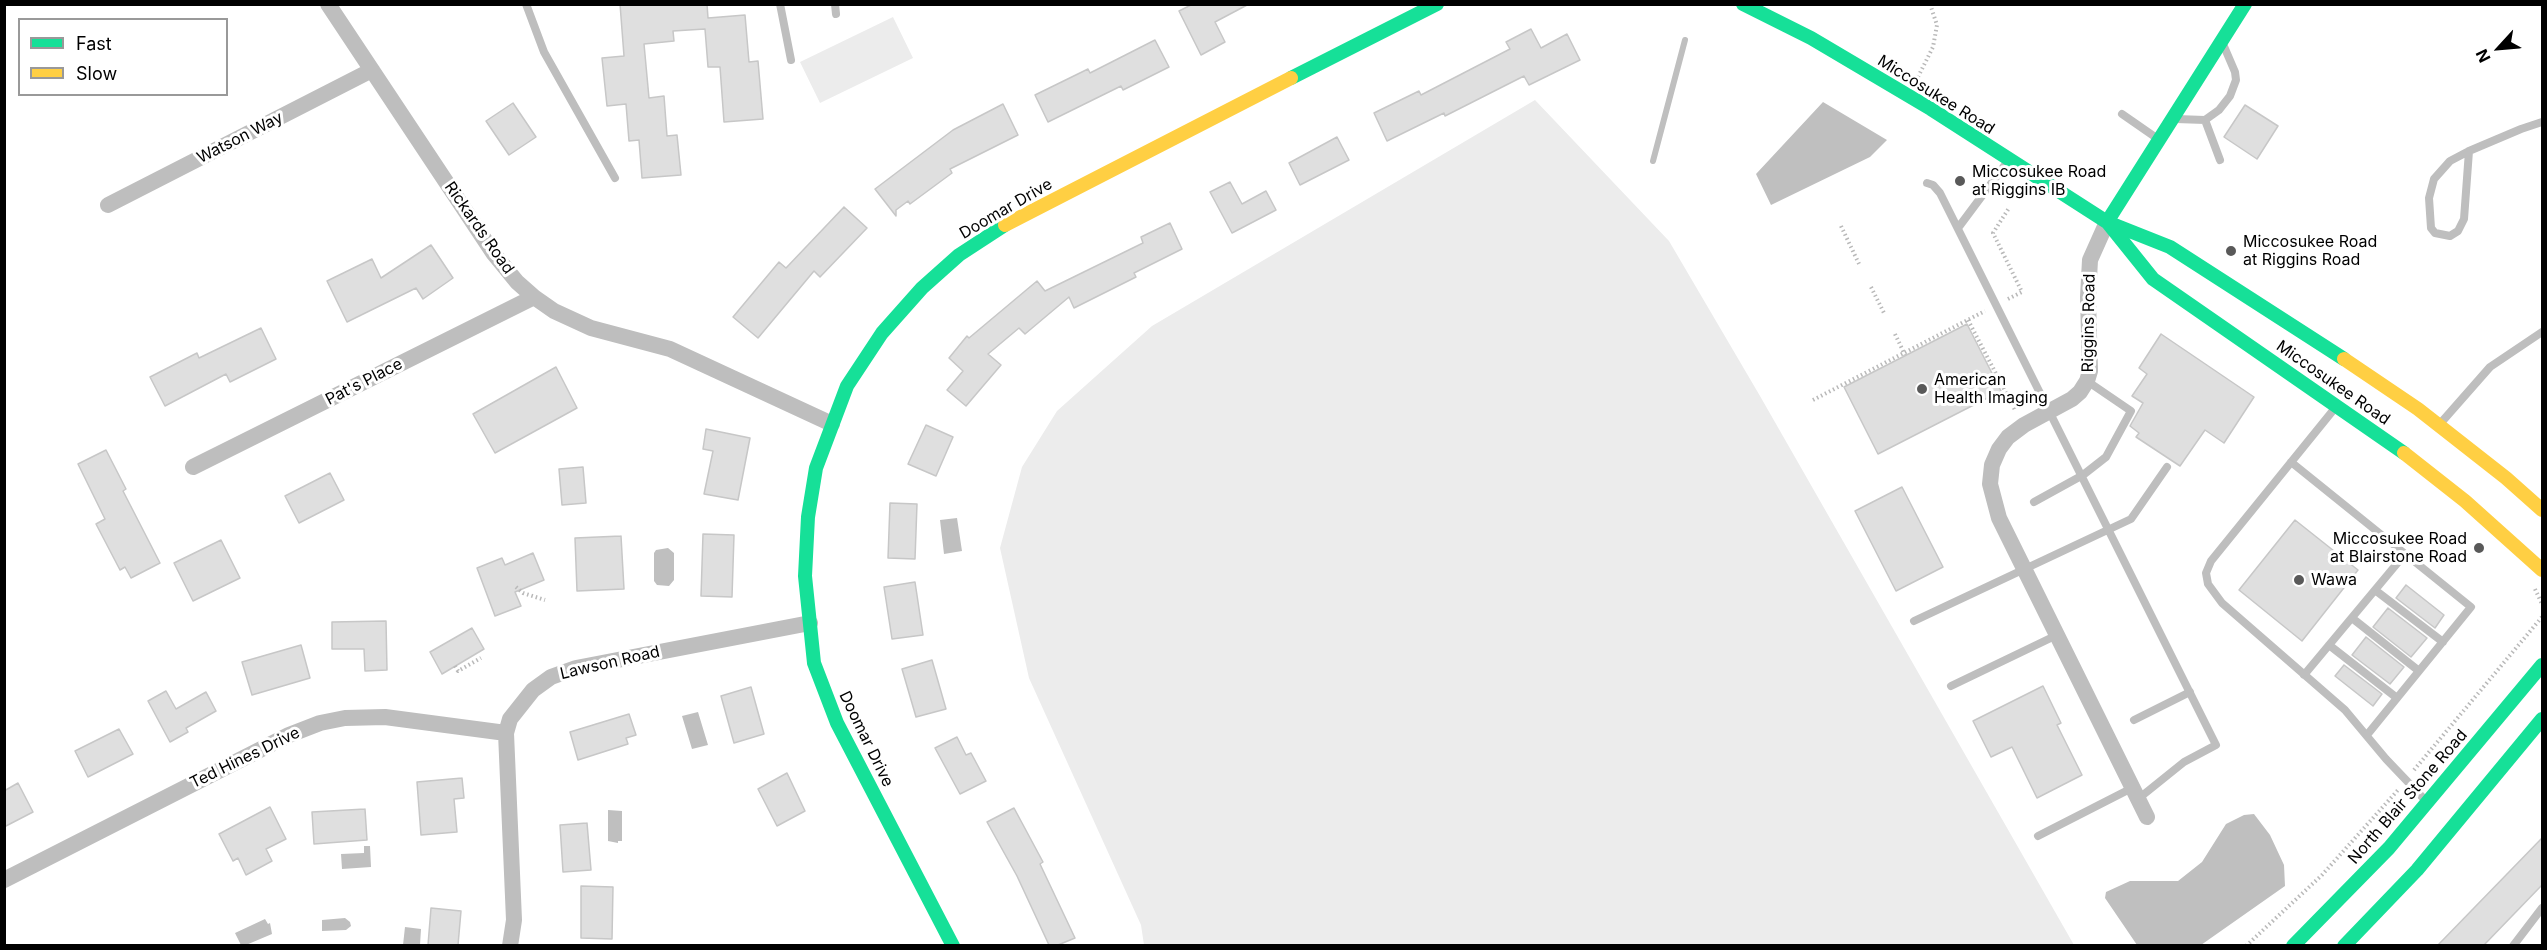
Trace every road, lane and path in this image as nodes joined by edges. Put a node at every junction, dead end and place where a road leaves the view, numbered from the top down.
1 (328, 4) edge
2 (526, 4) edge
3 (780, 4) edge
4 (835, 4) edge
5 (1437, 4) edge
6 (1743, 4) edge
7 (1930, 4) edge
8 (2245, 4) edge
9 (836, 14) dead end
10 (2221, 41) junction
11 (791, 60) dead end
12 (372, 70) junction
13 (1909, 96) junction
14 (2121, 114) dead end
15 (2173, 119) junction
16 (2205, 120) junction
17 (2542, 122) edge
18 (2159, 140) junction
19 (2469, 152) junction
20 (2009, 160) junction
21 (2220, 160) dead end
22 (615, 178) dead end
23 (1927, 183) dead end
24 (108, 205) dead end
25 (2010, 208) dead end
26 (2107, 222) junction
27 (1841, 226) dead end
28 (1958, 228) junction
29 (1860, 266) dead end
30 (1871, 287) dead end
31 (534, 297) junction
32 (2007, 300) dead end
33 (1986, 311) dead end
34 (1885, 315) dead end
35 (1968, 320) junction
36 (2542, 332) edge
37 (1894, 334) dead end
38 (2542, 341) edge
39 (2530, 342) junction
40 (1905, 354) junction
41 (2087, 381) junction
42 (1813, 400) dead end
43 (2337, 405) junction
44 (2015, 410) dead end
45 (2050, 411) junction
46 (832, 424) junction
47 (2439, 426) junction
48 (2291, 462) junction
49 (193, 466) dead end
50 (2167, 468) dead end
51 (2083, 475) junction
52 (2034, 502) dead end
53 (2542, 510) edge
54 (2110, 530) junction
55 (2405, 554) junction
56 (2025, 570) junction
57 (2542, 570) edge
58 (2532, 585) dead end
59 (516, 587) dead end
60 (2375, 590) junction
61 (545, 600) dead end
62 (2542, 604) edge
63 (2542, 617) edge
64 (2352, 618) junction
65 (1914, 621) dead end
66 (810, 623) junction
67 (2057, 634) junction
68 (2443, 642) junction
69 (2329, 645) junction
70 (481, 658) dead end
71 (2542, 665) edge
72 (455, 666) dead end
73 (2419, 671) junction
74 (2304, 675) junction
75 (1951, 686) dead end
76 (2190, 692) junction
77 (2397, 698) junction
78 (2542, 719) edge
79 (2134, 720) dead end
80 (506, 733) junction
81 (2367, 735) junction
82 (2417, 767) dead end
83 (2398, 789) dead end
84 (2135, 794) junction
85 (2428, 802) junction
86 (2147, 817) dead end
87 (2038, 836) dead end
88 (4, 880) edge
89 (2542, 908) edge
90 (510, 945) edge
91 (953, 945) edge
92 (2246, 945) edge
93 (2292, 945) edge
94 (2344, 945) edge
95 (2513, 945) edge

1 - 12 street, Rickards Road
2 - 22 lane
3 - 11 lane
4 - 9 lane
5 - 46 street, Doomar Drive
6 - 13 street, Miccosukee Road
7 - 13 path
8 - 10 street, Riggins Road
10 - 15 street, Riggins Road
10 - 16 lane
12 - 24 street, Watson Way
12 - 31 street, Rickards Road
13 - 20 street, Miccosukee Road
14 - 18 lane
15 - 16 lane
15 - 18 street, Riggins Road
16 - 21 lane
17 - 19 lane
18 - 26 street, Riggins Road
19 - 19 lane
20 - 26 street, Miccosukee Road
20 - 28 lane
23 - 28 lane
25 - 32 path
26 - 41 street, Riggins Road
26 - 43 street, Miccosukee Road
26 - 47 street, Miccosukee Road
27 - 29 path
28 - 45 lane
30 - 34 path
31 - 46 street, Rickards Road
31 - 49 street, Pat's Place
33 - 35 path
35 - 40 path
35 - 44 path
36 - 39 lane
37 - 40 path
38 - 39 lane
39 - 47 lane
40 - 42 path
41 - 45 street, Riggins Road
41 - 51 lane
43 - 48 lane
43 - 57 street, Miccosukee Road
45 - 51 lane
45 - 56 street, Riggins Road
46 - 66 street, Doomar Drive
47 - 53 street, Miccosukee Road
48 - 55 lane
48 - 74 lane
50 - 54 lane
51 - 52 lane
51 - 54 lane
54 - 56 lane
54 - 76 lane
55 - 60 lane
55 - 68 lane
56 - 65 lane
56 - 67 street, Riggins Road
58 - 62 path
59 - 61 path
60 - 64 lane
60 - 68 lane
63 - 82 path
64 - 69 lane
64 - 73 lane
66 - 80 street, Lawson Road
66 - 91 street, Doomar Drive
67 - 75 lane
67 - 84 street, Riggins Road
68 - 73 lane
69 - 74 lane
69 - 77 lane
70 - 72 path
71 - 85 street, North Blair Stone Road
73 - 77 lane
74 - 81 lane
76 - 79 lane
76 - 84 lane
77 - 81 lane
78 - 94 street
80 - 88 street, Ted Hines Drive
80 - 90 street, Lawson Road
81 - 85 lane
83 - 92 path
84 - 86 street, Riggins Road
84 - 87 lane
85 - 93 street, North Blair Stone Road
89 - 95 lane

